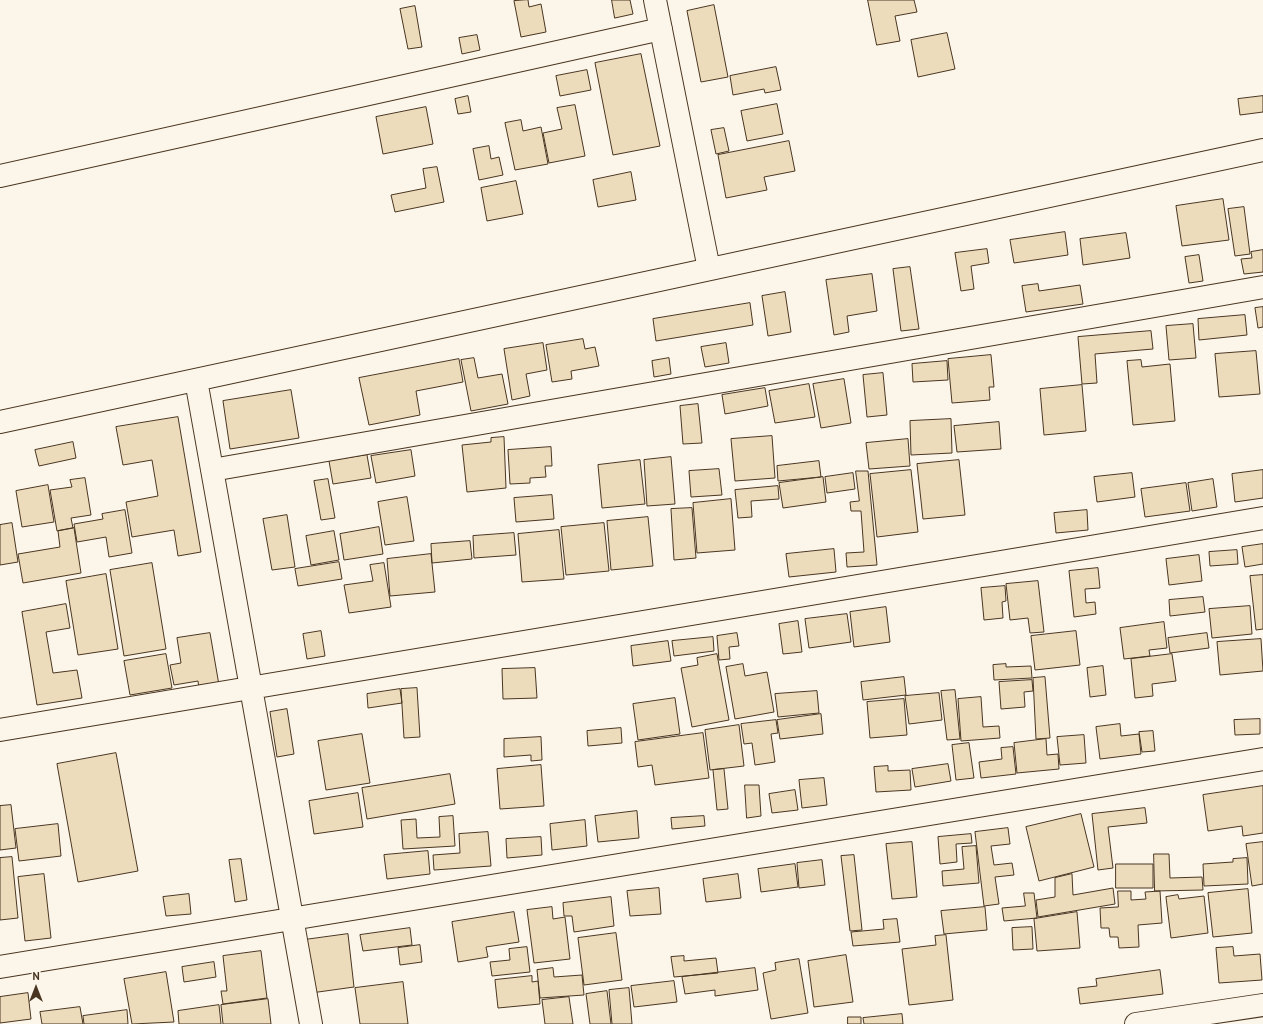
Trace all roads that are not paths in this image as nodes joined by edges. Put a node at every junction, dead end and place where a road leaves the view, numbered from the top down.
1 (656, 0) edge
2 (661, 29) junction
3 (1263, 150) edge
4 (0, 176) edge
5 (709, 269) junction
6 (1263, 288) edge
7 (196, 380) junction
8 (0, 422) edge
9 (212, 470) junction
10 (1263, 518) edge
11 (251, 688) junction
12 (0, 730) edge
13 (1263, 759) edge
14 (292, 918) junction
15 (0, 967) edge
16 (1263, 1005) edge
17 (311, 1024) edge
18 (1136, 1024) edge

1 - 2 street
2 - 4 street
2 - 5 street
3 - 5 street
5 - 7 street
6 - 9 street
7 - 8 street
7 - 9 street
9 - 11 street
10 - 11 street
11 - 12 street
11 - 14 street
13 - 14 street
14 - 15 street
14 - 17 street
16 - 18 street

